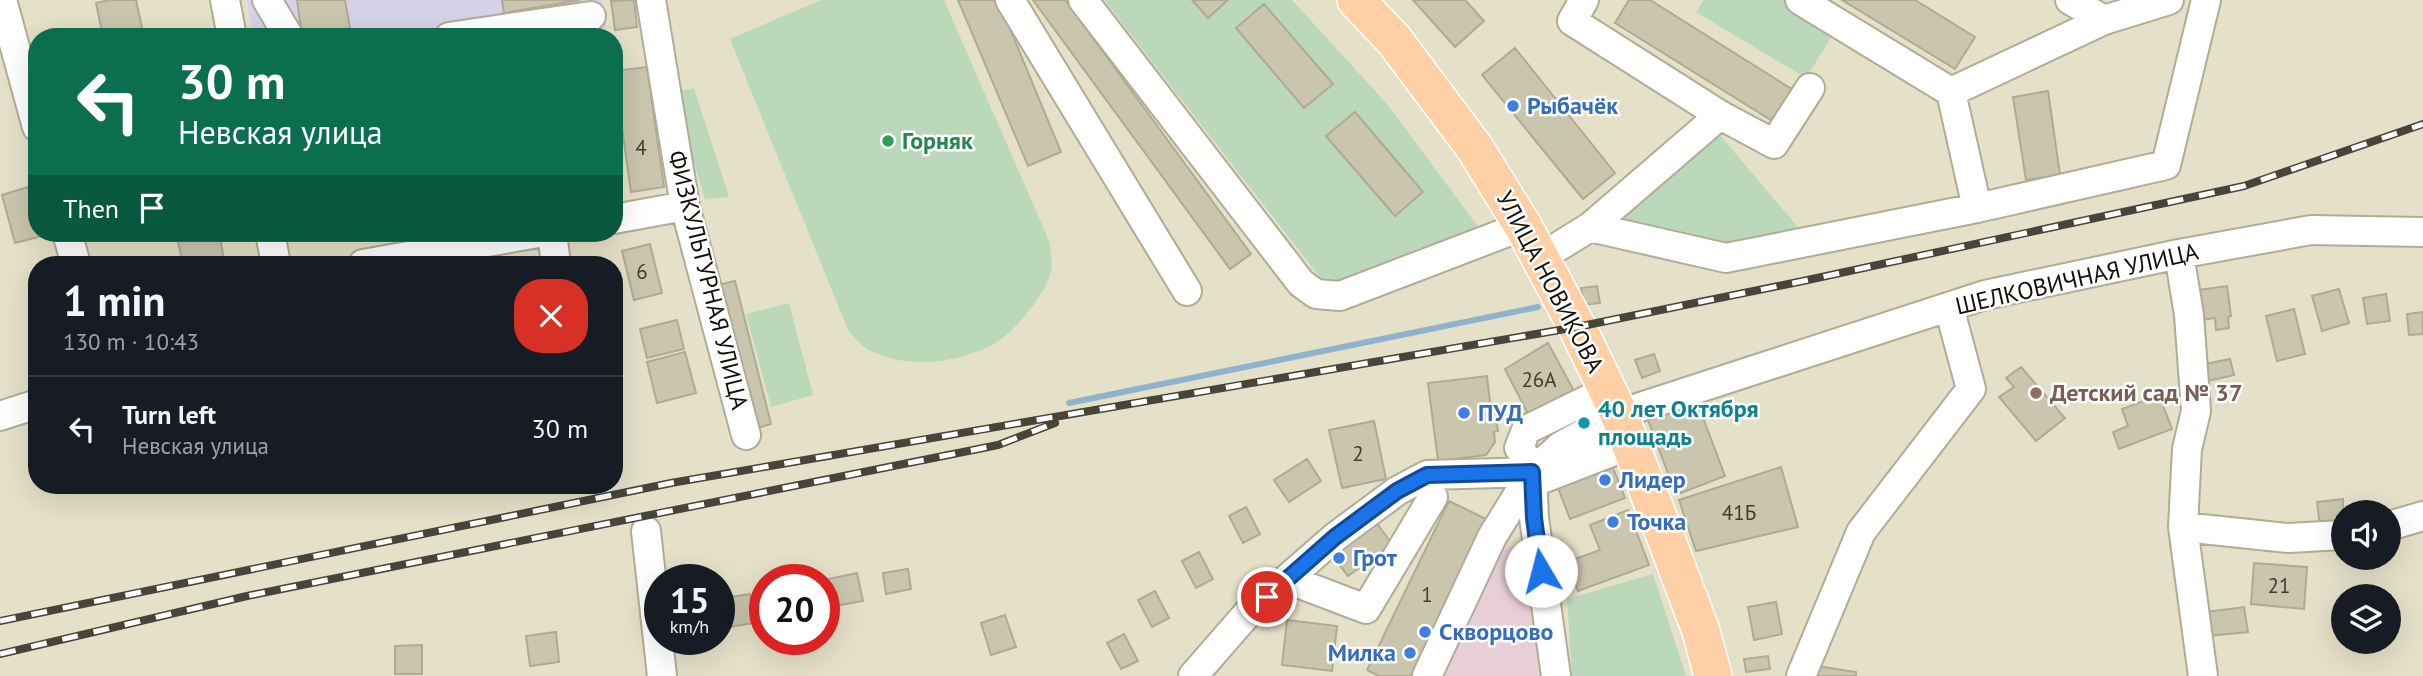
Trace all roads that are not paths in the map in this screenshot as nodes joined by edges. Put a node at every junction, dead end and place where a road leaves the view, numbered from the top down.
1 (225, 0) edge
2 (267, 0) edge
3 (650, 0) edge
4 (1010, 0) edge
5 (1083, 0) edge
6 (1356, 0) edge
7 (1584, 0) edge
8 (1800, 0) edge
9 (2070, 0) edge
10 (2169, 0) edge
11 (2206, 0) edge
12 (5, 2) edge
13 (591, 16) dead end
14 (2104, 20) junction
15 (230, 28) edge
16 (284, 28) edge
17 (510, 28) edge
18 (1810, 88) dead end
19 (28, 92) edge
20 (1951, 92) junction
21 (1720, 115) junction
22 (685, 206) junction
23 (1977, 208) junction
24 (623, 217) edge
25 (1523, 226) junction
26 (1590, 227) junction
27 (2423, 232) edge
28 (487, 242) edge
29 (2179, 254) junction
30 (408, 256) edge
31 (1540, 258) junction
32 (1187, 291) dead end
33 (1949, 307) junction
34 (28, 407) edge
35 (0, 416) edge
36 (1610, 418) junction
37 (746, 435) dead end
38 (1534, 471) junction
39 (1433, 498) dead end
40 (2423, 516) edge
41 (2401, 522) edge
42 (2183, 527) junction
43 (646, 531) dead end
44 (2331, 536) edge
45 (1287, 579) junction
46 (662, 676) edge
47 (1193, 676) edge
48 (1427, 676) edge
49 (1556, 676) edge
50 (1713, 676) edge
51 (1801, 676) edge
52 (2203, 676) edge

1 - 15 street
2 - 16 street
3 - 22 street, ФИЗКУЛЬТУРНАЯ УЛИЦА
4 - 32 street
5 - 25 street
6 - 25 main road, УЛИЦА НОВИКОВА
7 - 21 street
8 - 20 street
9 - 14 street
10 - 14 street
11 - 23 street
12 - 19 street
13 - 17 street
14 - 20 street
18 - 21 street
20 - 23 street
21 - 26 street
22 - 24 street
22 - 37 street, ФИЗКУЛЬТУРНАЯ УЛИЦА
23 - 26 street
25 - 31 main road, УЛИЦА НОВИКОВА
26 - 31 street
27 - 29 street, ШЕЛКОВИЧНАЯ УЛИЦА
28 - 30 street
29 - 33 street, ШЕЛКОВИЧНАЯ УЛИЦА
29 - 42 street
31 - 36 main road, УЛИЦА НОВИКОВА
33 - 36 street, ШЕЛКОВИЧНАЯ УЛИЦА
33 - 51 street
34 - 35 street
36 - 38 street
36 - 50 main road, УЛИЦА НОВИКОВА
38 - 45 street
38 - 48 street
38 - 49 street
39 - 45 street
40 - 41 street
42 - 44 street
42 - 52 street
43 - 46 street
45 - 47 street

